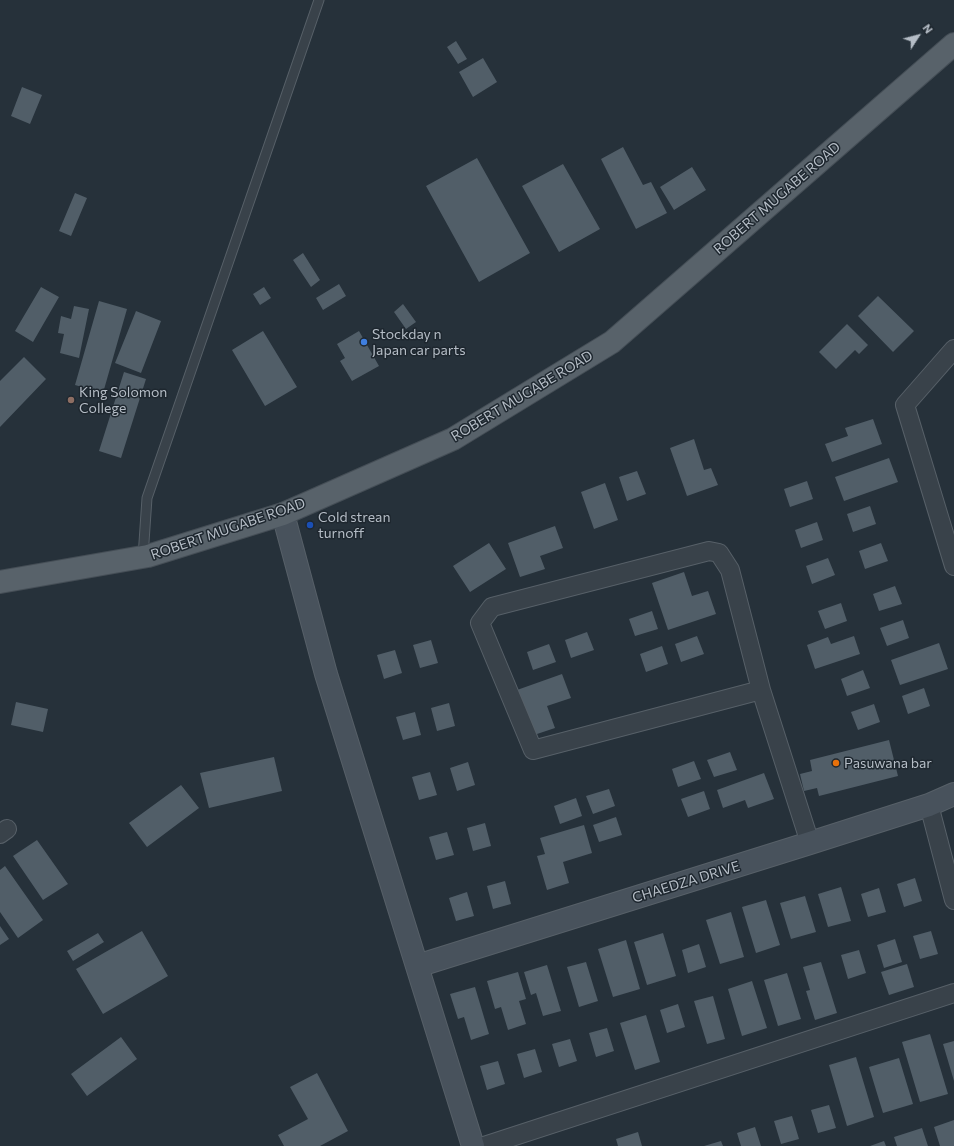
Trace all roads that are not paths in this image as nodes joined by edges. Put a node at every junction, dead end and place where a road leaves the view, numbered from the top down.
1 (319, 0) edge
2 (954, 44) edge
3 (954, 349) edge
4 (283, 514) junction
5 (143, 558) junction
6 (954, 566) edge
7 (0, 582) edge
8 (761, 690) junction
9 (954, 794) edge
10 (929, 805) junction
11 (810, 843) junction
12 (954, 900) edge
13 (417, 966) junction
14 (954, 993) edge
15 (473, 1146) edge
16 (484, 1146) edge

1 - 5 lane
2 - 4 main road, ROBERT MUGABE ROAD
3 - 6 street
4 - 5 main road, ROBERT MUGABE ROAD
4 - 13 street
5 - 7 main road, ROBERT MUGABE ROAD
8 - 8 street
8 - 11 street
9 - 10 street, CHAEDZA DRIVE
10 - 11 street, CHAEDZA DRIVE
10 - 12 street
11 - 13 street, CHAEDZA DRIVE
13 - 15 street
14 - 16 street

